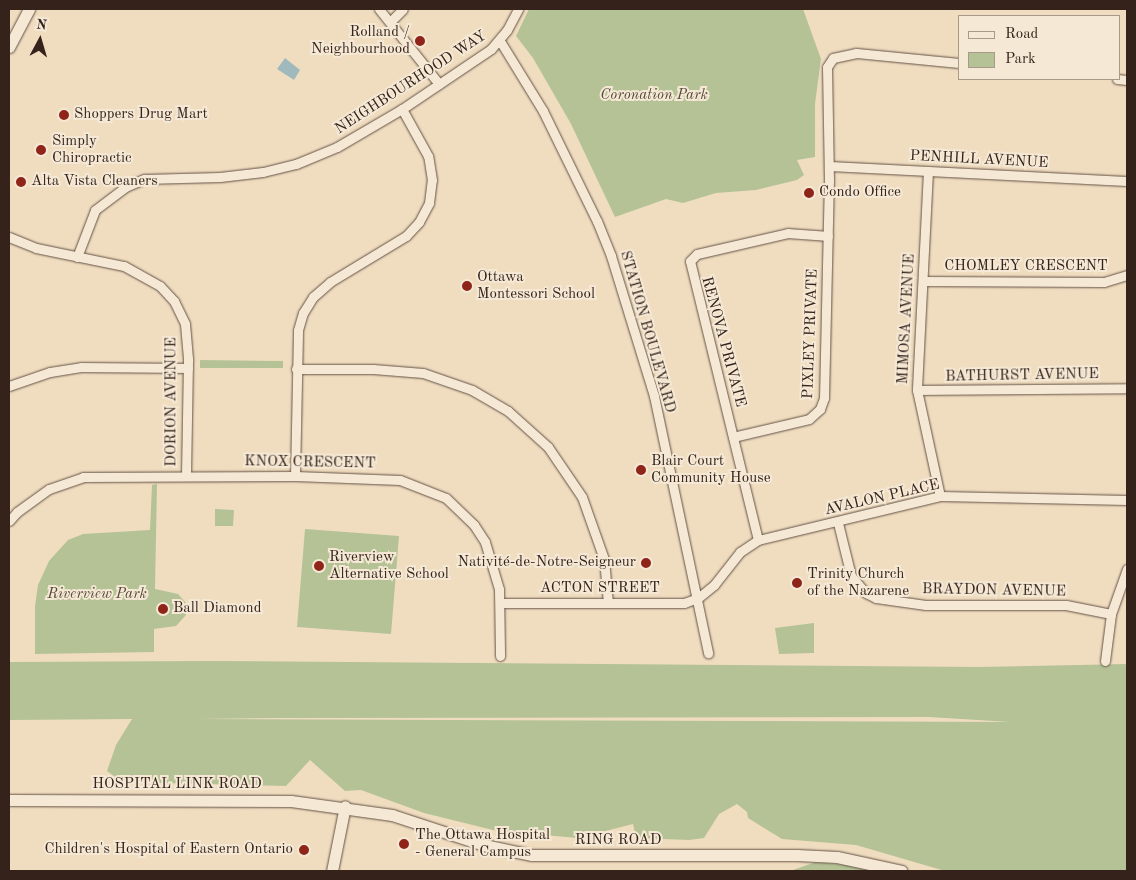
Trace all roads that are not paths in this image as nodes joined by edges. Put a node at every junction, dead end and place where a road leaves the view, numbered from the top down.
1 (29, 9) edge
2 (379, 9) edge
3 (404, 9) edge
4 (518, 9) edge
5 (390, 22) junction
6 (500, 41) junction
7 (9, 47) edge
8 (958, 63) edge
9 (439, 84) junction
10 (402, 109) junction
11 (829, 166) junction
12 (928, 171) junction
13 (1127, 181) edge
14 (828, 236) junction
15 (9, 238) edge
16 (77, 257) junction
17 (1127, 275) edge
18 (923, 281) junction
19 (188, 368) junction
20 (296, 369) junction
21 (9, 386) edge
22 (1127, 388) edge
23 (917, 390) junction
24 (733, 437) junction
25 (186, 475) junction
26 (295, 476) junction
27 (940, 496) junction
28 (1127, 500) edge
29 (9, 522) edge
30 (838, 522) junction
31 (758, 540) junction
32 (1127, 569) edge
33 (698, 598) junction
34 (501, 603) junction
35 (608, 603) junction
36 (1111, 614) junction
37 (708, 653) dead end
38 (500, 656) dead end
39 (1105, 662) dead end
40 (9, 800) edge
41 (345, 806) junction
42 (332, 871) edge
43 (902, 871) edge

1 - 7 street
2 - 5 street
3 - 5 street
4 - 6 street, NEIGHBOURHOOD WAY
5 - 9 street
6 - 9 street, NEIGHBOURHOOD WAY
6 - 33 street, STATION BOULEVARD
8 - 11 street, PIXLEY PRIVATE
9 - 10 street, NEIGHBOURHOOD WAY
10 - 16 street, NEIGHBOURHOOD WAY
10 - 20 street
11 - 12 street, PENHILL AVENUE
11 - 14 street, PIXLEY PRIVATE
12 - 13 street, PENHILL AVENUE
12 - 18 street, MIMOSA AVENUE
14 - 24 street, PIXLEY PRIVATE
14 - 24 street, RENOVA PRIVATE
15 - 16 street, DORION AVENUE
16 - 19 street, DORION AVENUE
17 - 18 street, CHOMLEY CRESCENT
18 - 23 street, MIMOSA AVENUE
19 - 21 street
19 - 25 street, DORION AVENUE
20 - 26 street
20 - 35 street
22 - 23 street, BATHURST AVENUE
23 - 27 street, MIMOSA AVENUE
24 - 31 street, RENOVA PRIVATE
25 - 26 street, KNOX CRESCENT
25 - 29 street, KNOX CRESCENT
26 - 34 street, KNOX CRESCENT
27 - 28 street, AVALON PLACE
27 - 30 street, AVALON PLACE
30 - 31 street, AVALON PLACE
30 - 36 street, BRAYDON AVENUE
31 - 33 street, AVALON PLACE
32 - 36 street
33 - 35 street, ACTON STREET
33 - 37 street, STATION BOULEVARD
34 - 35 street, ACTON STREET
34 - 38 street, KNOX CRESCENT
36 - 39 street
40 - 41 street, HOSPITAL LINK ROAD
41 - 42 street
41 - 43 street, RING ROAD

